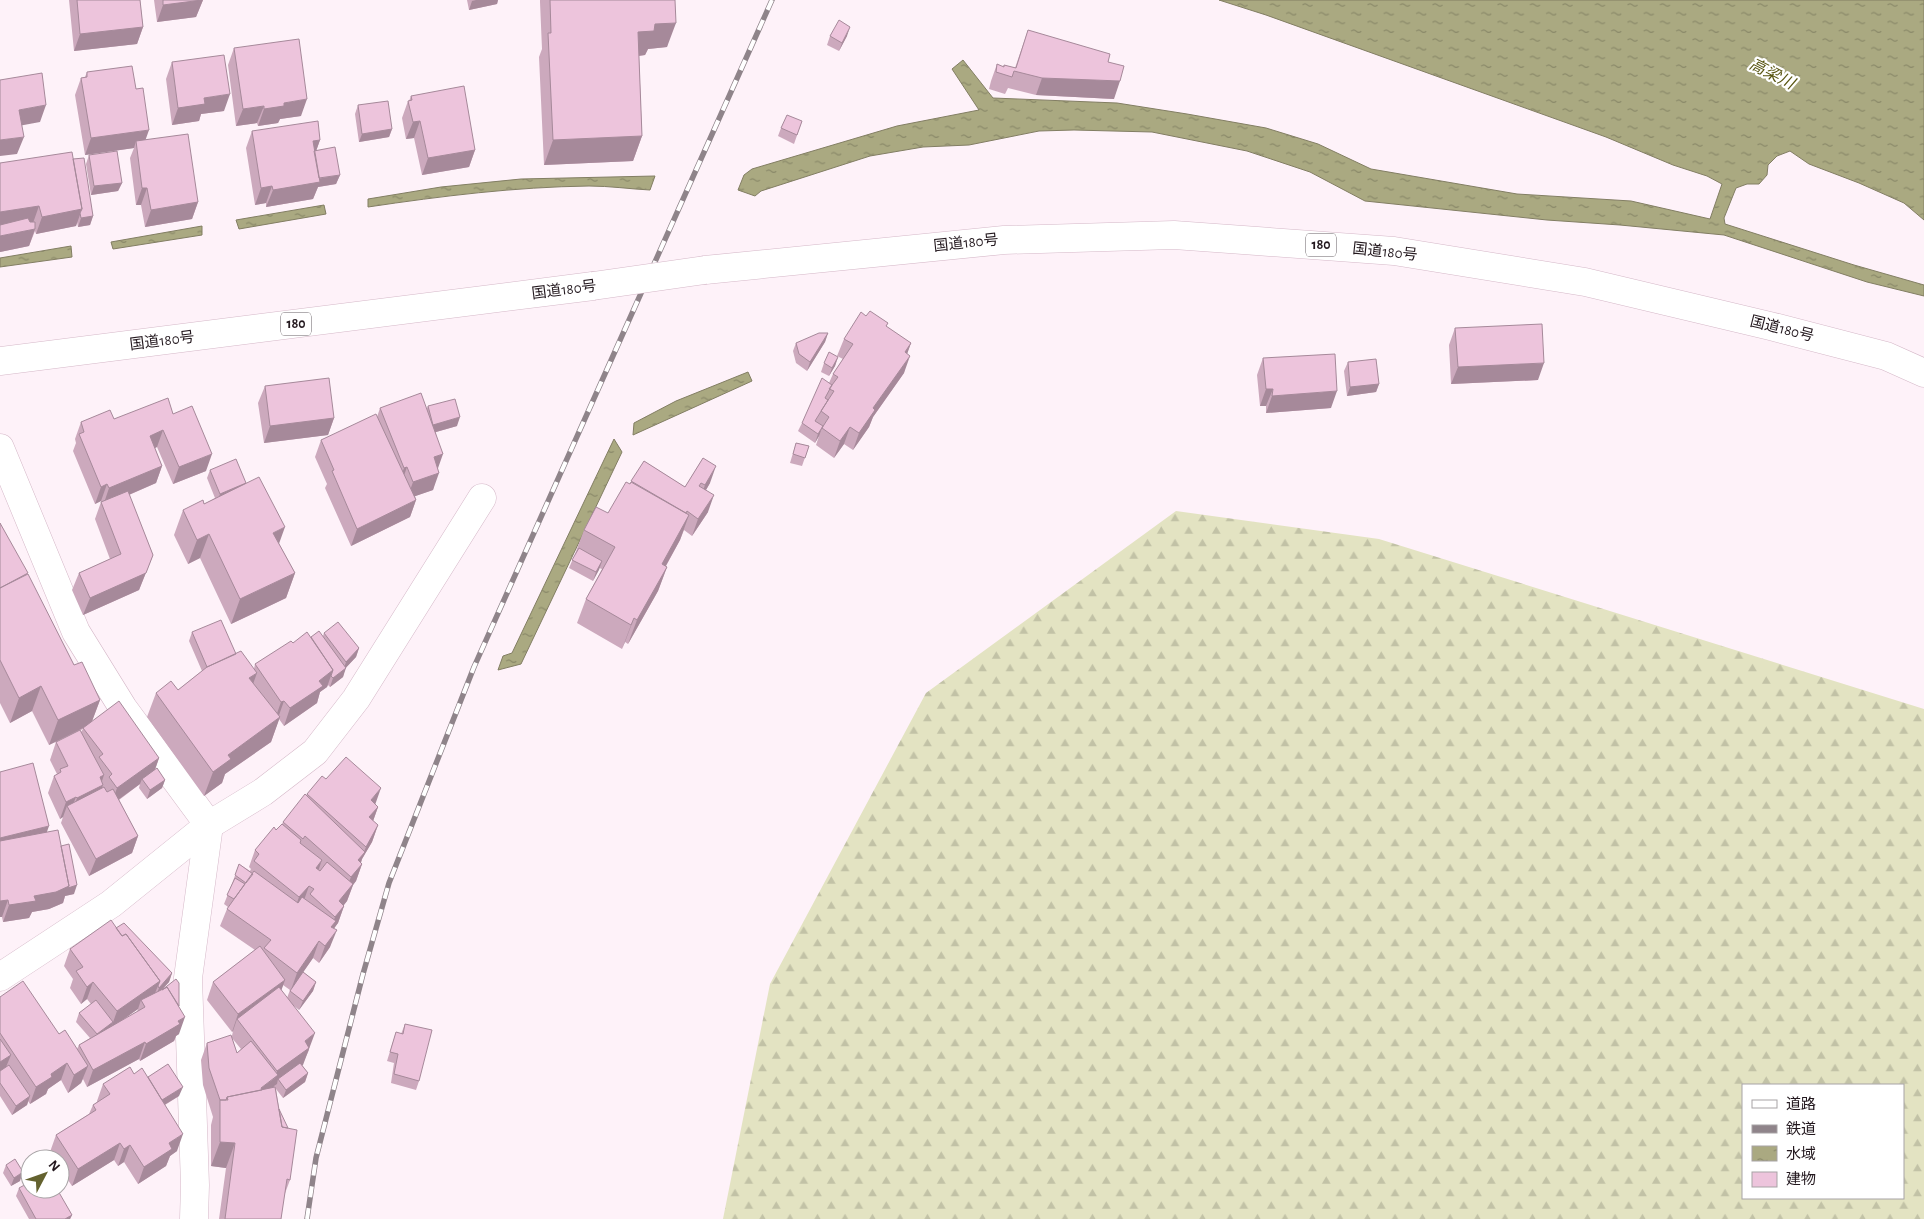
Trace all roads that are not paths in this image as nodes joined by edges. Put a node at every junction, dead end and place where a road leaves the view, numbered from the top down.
1 (0, 361) edge
2 (1924, 373) edge
3 (0, 448) edge
4 (482, 498) dead end
5 (10, 506) edge
6 (208, 825) junction
7 (0, 977) edge
8 (194, 1219) edge

1 - 2 main road, 国道180号 / 180, bridge
3 - 5 main road
4 - 6 main road
5 - 6 main road
6 - 7 main road
6 - 8 main road

